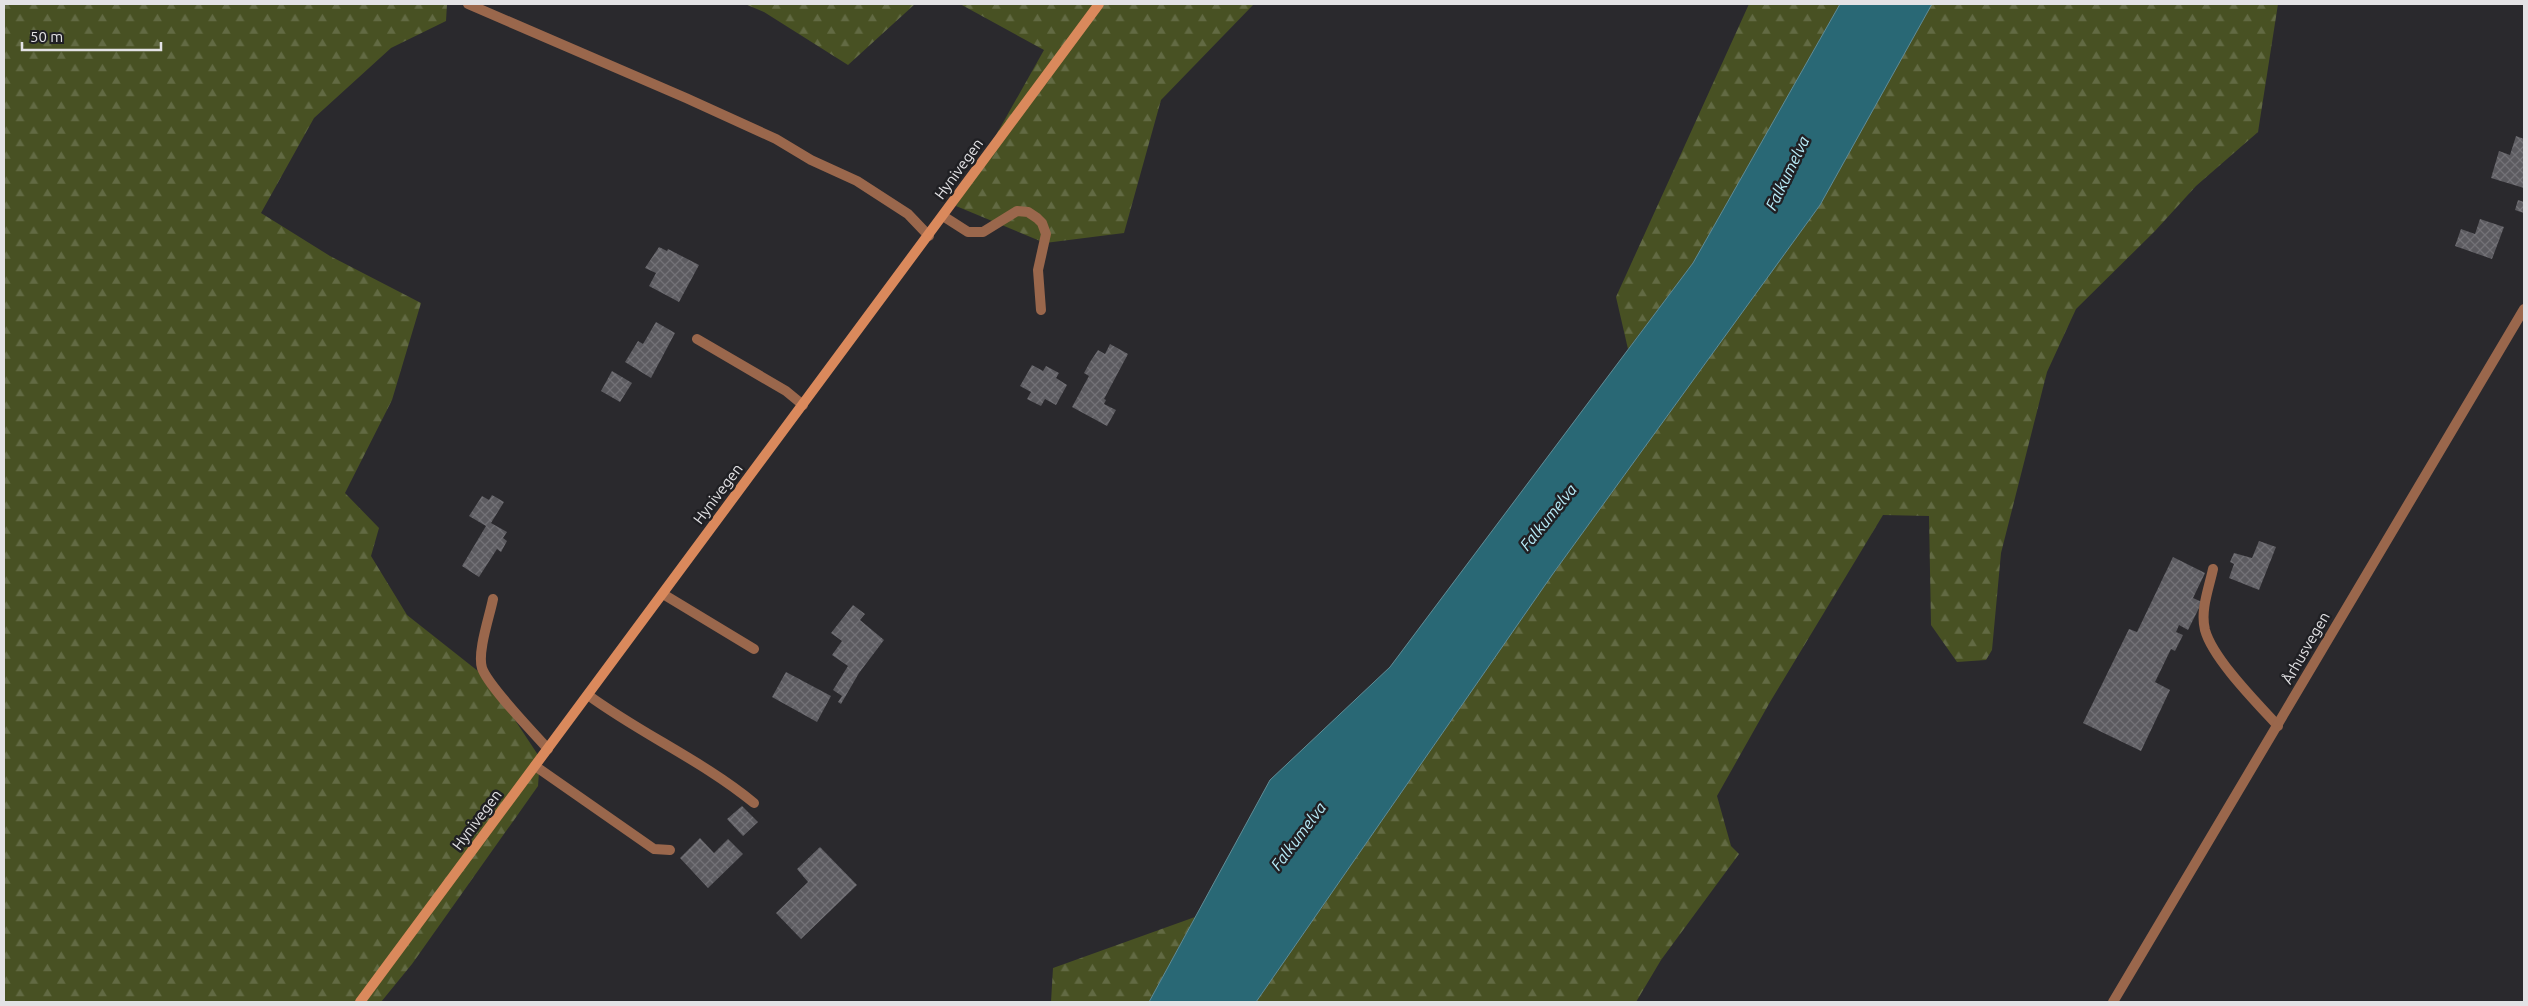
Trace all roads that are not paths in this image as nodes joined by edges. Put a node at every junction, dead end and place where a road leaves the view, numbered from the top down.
1 (468, 4) edge
2 (1099, 4) edge
3 (943, 216) junction
4 (929, 236) junction
5 (2524, 309) edge
6 (1041, 310) dead end
7 (697, 339) dead end
8 (803, 405) junction
9 (2213, 569) dead end
10 (663, 594) junction
11 (493, 599) dead end
12 (754, 649) dead end
13 (588, 695) junction
14 (2278, 726) junction
15 (548, 749) junction
16 (535, 766) junction
17 (754, 803) dead end
18 (670, 850) dead end
19 (360, 1002) edge
20 (2114, 1002) edge

1 - 4 street
2 - 3 main road, Hynivegen
3 - 4 main road, Hynivegen
3 - 6 street
4 - 8 main road, Hynivegen
5 - 14 street, Århusvegen
7 - 8 street
8 - 10 main road, Hynivegen
9 - 14 street
10 - 12 street
10 - 13 main road, Hynivegen
11 - 15 street
13 - 15 main road, Hynivegen
13 - 17 street
14 - 20 street, Århusvegen
15 - 16 main road, Hynivegen
16 - 18 street
16 - 19 main road, Hynivegen

